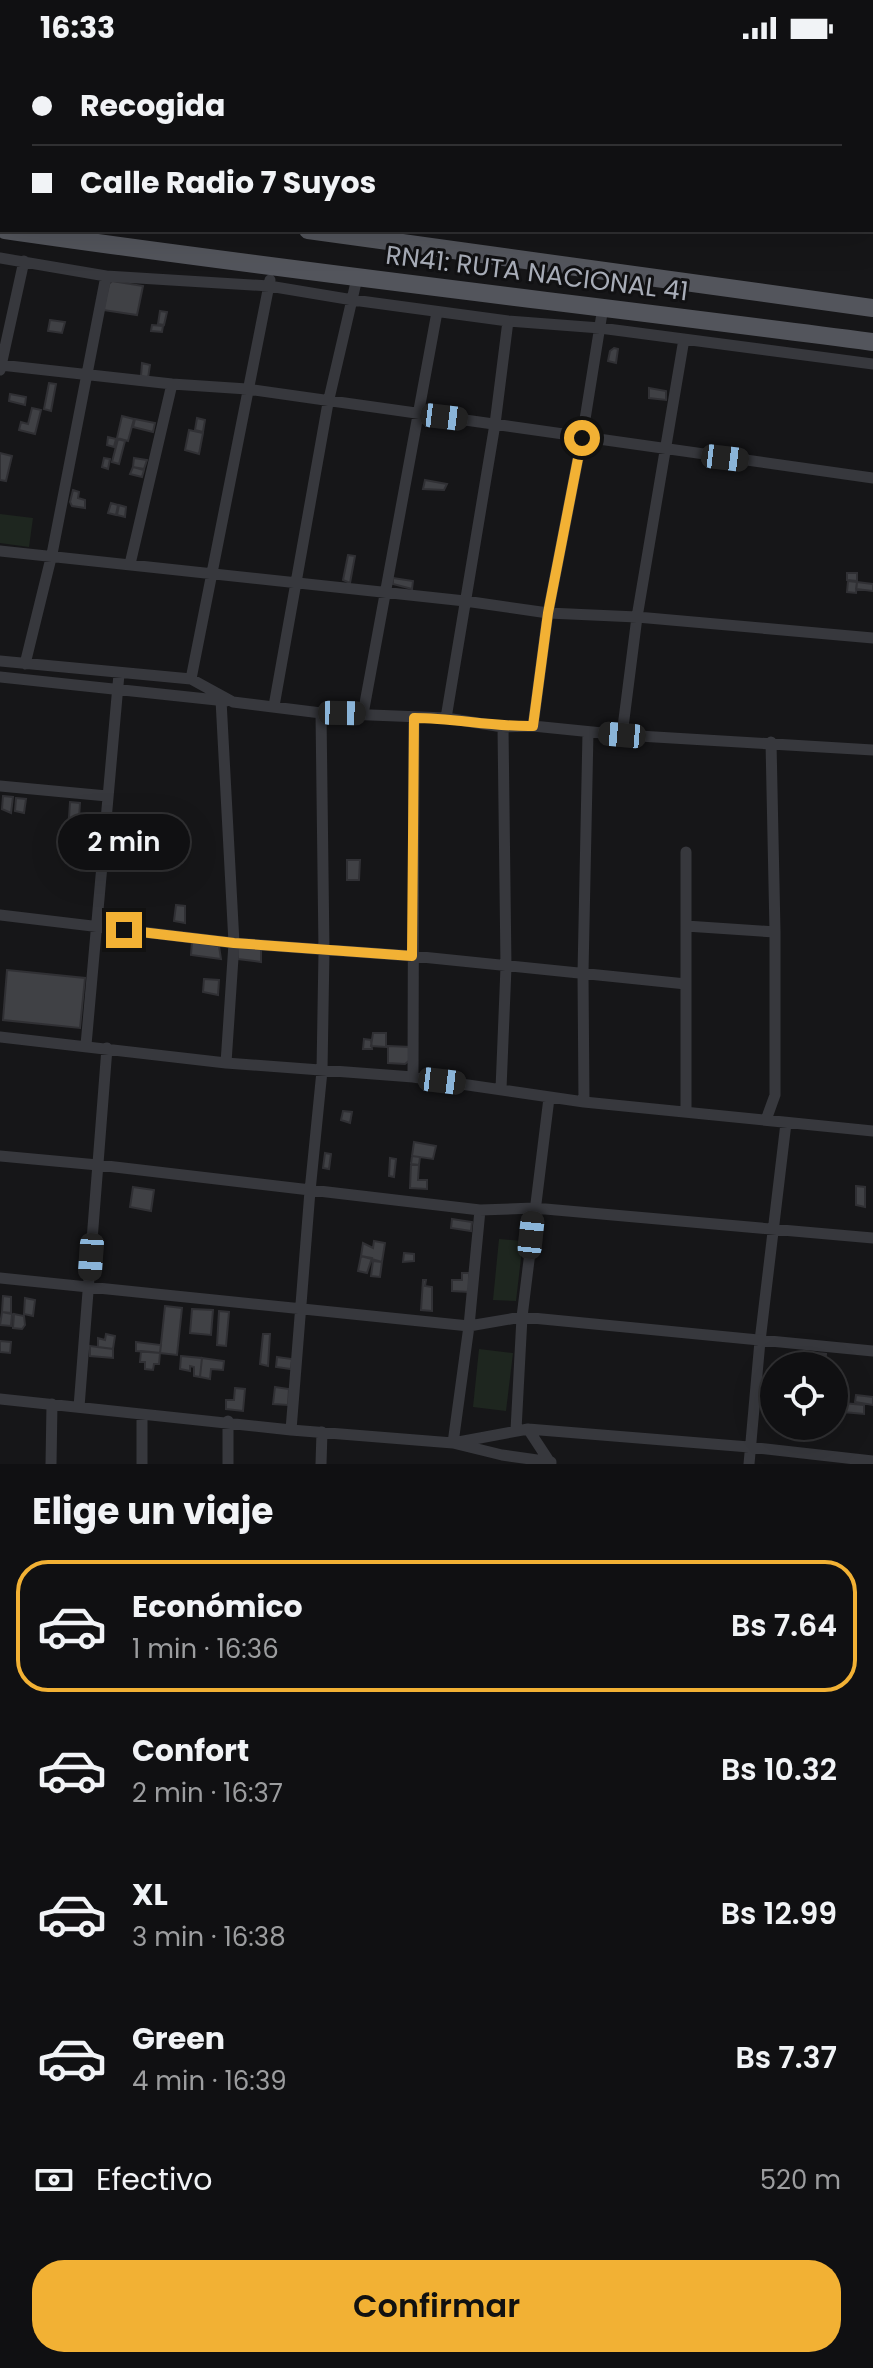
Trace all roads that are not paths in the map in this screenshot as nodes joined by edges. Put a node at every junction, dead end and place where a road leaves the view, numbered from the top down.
1 (17, 232) edge
2 (330, 232) edge
3 (0, 258) edge
4 (24, 261) junction
5 (273, 267) junction
6 (106, 276) junction
7 (357, 278) junction
8 (269, 286) junction
9 (353, 300) junction
10 (603, 307) junction
11 (873, 308) edge
12 (437, 312) junction
13 (508, 321) junction
14 (600, 328) junction
15 (684, 339) junction
16 (873, 342) edge
17 (873, 364) edge
18 (0, 366) edge
19 (85, 375) junction
20 (172, 384) junction
21 (247, 389) junction
22 (328, 403) junction
23 (418, 414) junction
24 (495, 424) junction
25 (582, 438) junction
26 (666, 450) junction
27 (873, 478) edge
28 (0, 551) edge
29 (52, 554) junction
30 (130, 564) junction
31 (210, 574) junction
32 (298, 583) junction
33 (385, 592) junction
34 (465, 601) junction
35 (548, 613) junction
36 (637, 617) junction
37 (873, 638) edge
38 (0, 661) edge
39 (25, 664) junction
40 (119, 674) junction
41 (0, 677) edge
42 (191, 679) junction
43 (117, 690) junction
44 (227, 701) junction
45 (274, 706) junction
46 (321, 713) junction
47 (363, 714) junction
48 (414, 718) junction
49 (446, 718) junction
50 (533, 726) junction
51 (503, 727) junction
52 (588, 732) junction
53 (622, 735) junction
54 (771, 742) junction
55 (873, 750) edge
56 (0, 786) edge
57 (107, 796) junction
58 (686, 852) dead end
59 (0, 915) edge
60 (686, 926) junction
61 (96, 927) junction
62 (775, 932) junction
63 (234, 943) junction
64 (324, 951) junction
65 (412, 956) junction
66 (506, 967) junction
67 (583, 973) junction
68 (686, 984) junction
69 (0, 1037) edge
70 (86, 1045) junction
71 (107, 1048) junction
72 (226, 1063) junction
73 (322, 1071) junction
74 (413, 1077) junction
75 (501, 1089) junction
76 (549, 1098) junction
77 (584, 1102) junction
78 (686, 1111) junction
79 (766, 1120) junction
80 (786, 1123) junction
81 (873, 1131) edge
82 (0, 1156) edge
83 (98, 1165) junction
84 (310, 1191) junction
85 (534, 1208) junction
86 (480, 1210) junction
87 (774, 1227) junction
88 (873, 1238) edge
89 (0, 1278) edge
90 (88, 1287) junction
91 (302, 1310) junction
92 (522, 1317) junction
93 (469, 1326) junction
94 (760, 1341) junction
95 (873, 1351) edge
96 (0, 1399) edge
97 (52, 1404) junction
98 (79, 1407) junction
99 (142, 1415) junction
100 (228, 1421) junction
101 (522, 1429) junction
102 (291, 1430) junction
103 (322, 1432) junction
104 (453, 1443) junction
105 (749, 1447) junction
106 (873, 1461) edge
107 (551, 1463) edge
108 (51, 1464) edge
109 (142, 1464) edge
110 (228, 1464) edge
111 (321, 1464) edge
112 (749, 1464) edge

1 - 5 main road, RN41: RUTA NACIONAL 41
2 - 11 main road, RN41: RUTA NACIONAL 41
3 - 4 street
4 - 6 street
4 - 18 street
5 - 7 main road, RN41: RUTA NACIONAL 41
5 - 8 street
6 - 8 street
6 - 19 street
7 - 9 street
7 - 10 main road, RN41: RUTA NACIONAL 41
8 - 9 street
8 - 21 street
9 - 12 street
9 - 22 street
10 - 14 street
10 - 16 main road, RN41: RUTA NACIONAL 41
12 - 13 street
12 - 23 street
13 - 14 street
13 - 24 street
14 - 15 street
14 - 25 street
15 - 17 street
15 - 26 street
18 - 19 street
19 - 20 street
19 - 29 street
20 - 21 street
20 - 30 street
21 - 22 street
21 - 31 street
22 - 23 street
22 - 32 street
23 - 24 street
23 - 33 street
24 - 25 street
24 - 34 street
25 - 26 street
25 - 35 street
26 - 27 street
26 - 36 street
28 - 29 street
29 - 30 street
29 - 39 street
30 - 31 street
31 - 32 street
31 - 42 street
32 - 33 street
32 - 45 street
33 - 34 street
33 - 47 street
34 - 35 street
34 - 49 street
35 - 36 street
35 - 50 street
36 - 37 street
36 - 53 street
38 - 39 street
39 - 40 street
40 - 42 street
40 - 43 street
41 - 43 street
42 - 44 street
43 - 44 street
43 - 57 street
44 - 45 street
44 - 63 street
45 - 46 street
46 - 47 street
46 - 64 street
47 - 48 street
48 - 49 street
48 - 65 street
49 - 51 street
50 - 51 street
50 - 52 street
51 - 66 street
52 - 53 street
52 - 67 street
53 - 54 street
54 - 55 street
54 - 62 street
56 - 57 street
57 - 61 street
58 - 60 street
59 - 61 street
60 - 62 street
60 - 68 street
61 - 63 street
61 - 70 street
62 - 79 street
63 - 64 street
63 - 72 street
64 - 65 street
64 - 73 street
65 - 66 street
65 - 74 street
66 - 67 street
66 - 75 street
67 - 68 street
67 - 77 street
68 - 78 street
69 - 70 street
70 - 71 street
71 - 72 street
71 - 83 street
72 - 73 street
73 - 74 street
73 - 84 street
74 - 75 street
75 - 76 street
76 - 77 street
76 - 85 street
77 - 78 street
78 - 79 street
79 - 80 street
80 - 81 street
80 - 87 street
82 - 83 street
83 - 84 street
83 - 90 street
84 - 86 street
84 - 91 street
85 - 86 street
85 - 87 street
85 - 92 street
86 - 93 street
87 - 88 street
87 - 94 street
89 - 90 street
90 - 91 street
90 - 98 street
91 - 93 street
91 - 102 street
92 - 93 street
92 - 94 street
92 - 101 street
93 - 104 street
94 - 95 street
94 - 105 street
96 - 97 street
97 - 98 street
97 - 108 street
98 - 99 street
99 - 100 street
99 - 109 street
100 - 102 street
100 - 110 street
101 - 104 street
101 - 105 street
101 - 107 street
102 - 103 street
103 - 104 street
103 - 111 street
104 - 107 street
105 - 106 street
105 - 112 street

